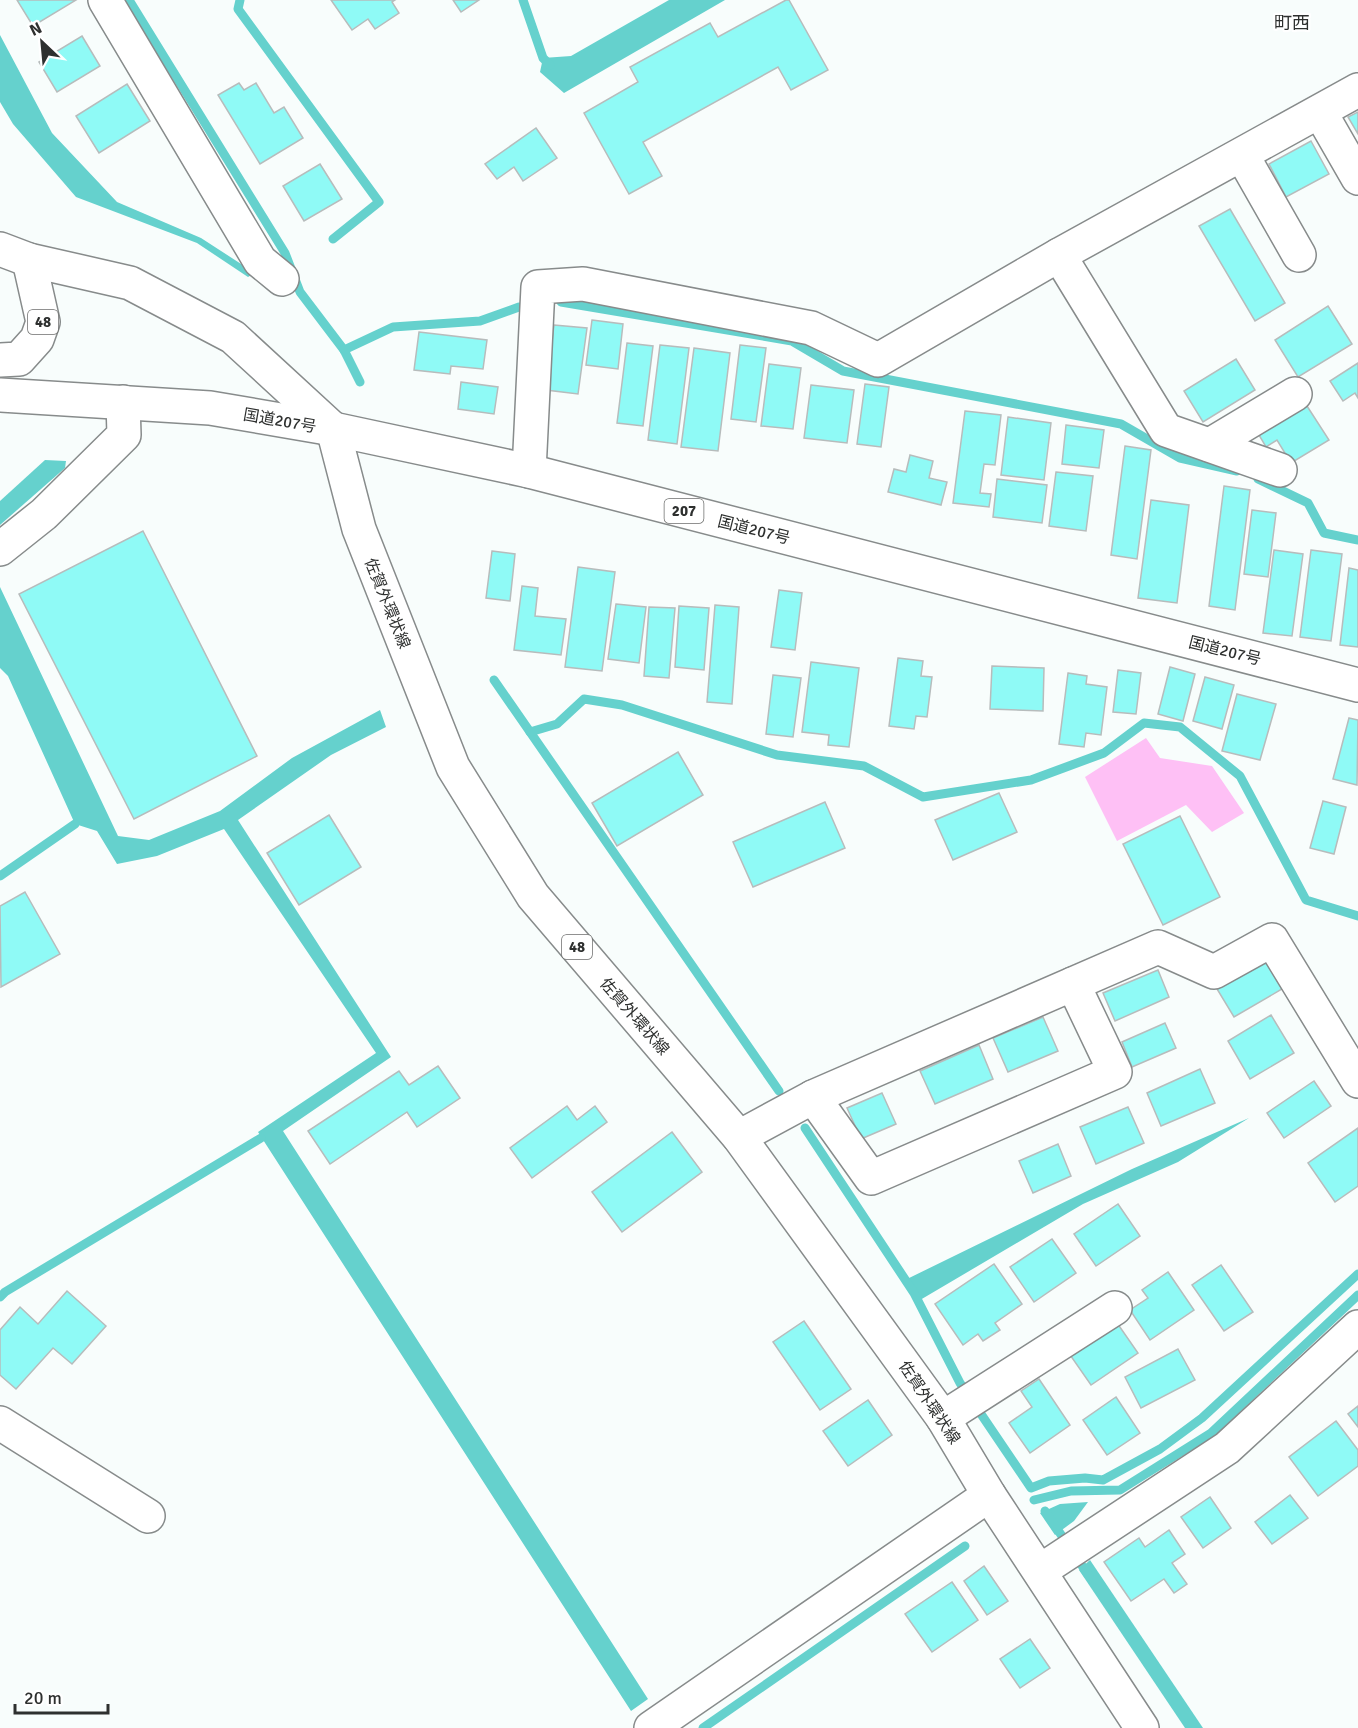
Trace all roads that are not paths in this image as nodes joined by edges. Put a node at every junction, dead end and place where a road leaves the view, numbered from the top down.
1 (105, 0) edge
2 (1358, 90) edge
3 (1320, 112) junction
4 (1242, 155) junction
5 (1358, 178) edge
6 (15, 254) edge
7 (1059, 255) junction
8 (1299, 255) dead end
9 (282, 279) dead end
10 (0, 360) edge
11 (1295, 394) dead end
12 (0, 395) edge
13 (123, 402) junction
14 (333, 429) junction
15 (1210, 445) junction
16 (1280, 470) dead end
17 (529, 471) junction
18 (0, 549) edge
19 (1358, 685) edge
20 (1073, 984) junction
21 (1358, 1081) edge
22 (813, 1096) junction
23 (739, 1137) junction
24 (1115, 1308) dead end
25 (1358, 1327) edge
26 (943, 1418) junction
27 (0, 1423) edge
28 (989, 1495) junction
29 (148, 1516) dead end
30 (1040, 1571) junction
31 (651, 1728) edge
32 (1142, 1728) edge

1 - 9 main road
2 - 3 main road
3 - 4 main road
3 - 5 main road
4 - 7 main road
4 - 8 main road
6 - 10 main road, 48
6 - 14 main road, 48
7 - 15 main road
7 - 17 main road
11 - 15 main road
12 - 13 main road, 国道207号 / 207
13 - 14 main road, 国道207号 / 207
13 - 18 main road
14 - 17 main road, 国道207号 / 207
14 - 23 main road, 佐賀外環状線 / 48
15 - 16 main road
17 - 19 main road, 国道207号 / 207
20 - 21 main road
20 - 22 main road
20 - 22 main road
22 - 23 main road
23 - 26 main road, 佐賀外環状線 / 48
24 - 26 main road
25 - 30 main road
26 - 28 main road, 佐賀外環状線 / 48
27 - 29 main road
28 - 30 main road, 佐賀外環状線 / 48
28 - 31 main road
30 - 32 main road, 佐賀外環状線 / 48

